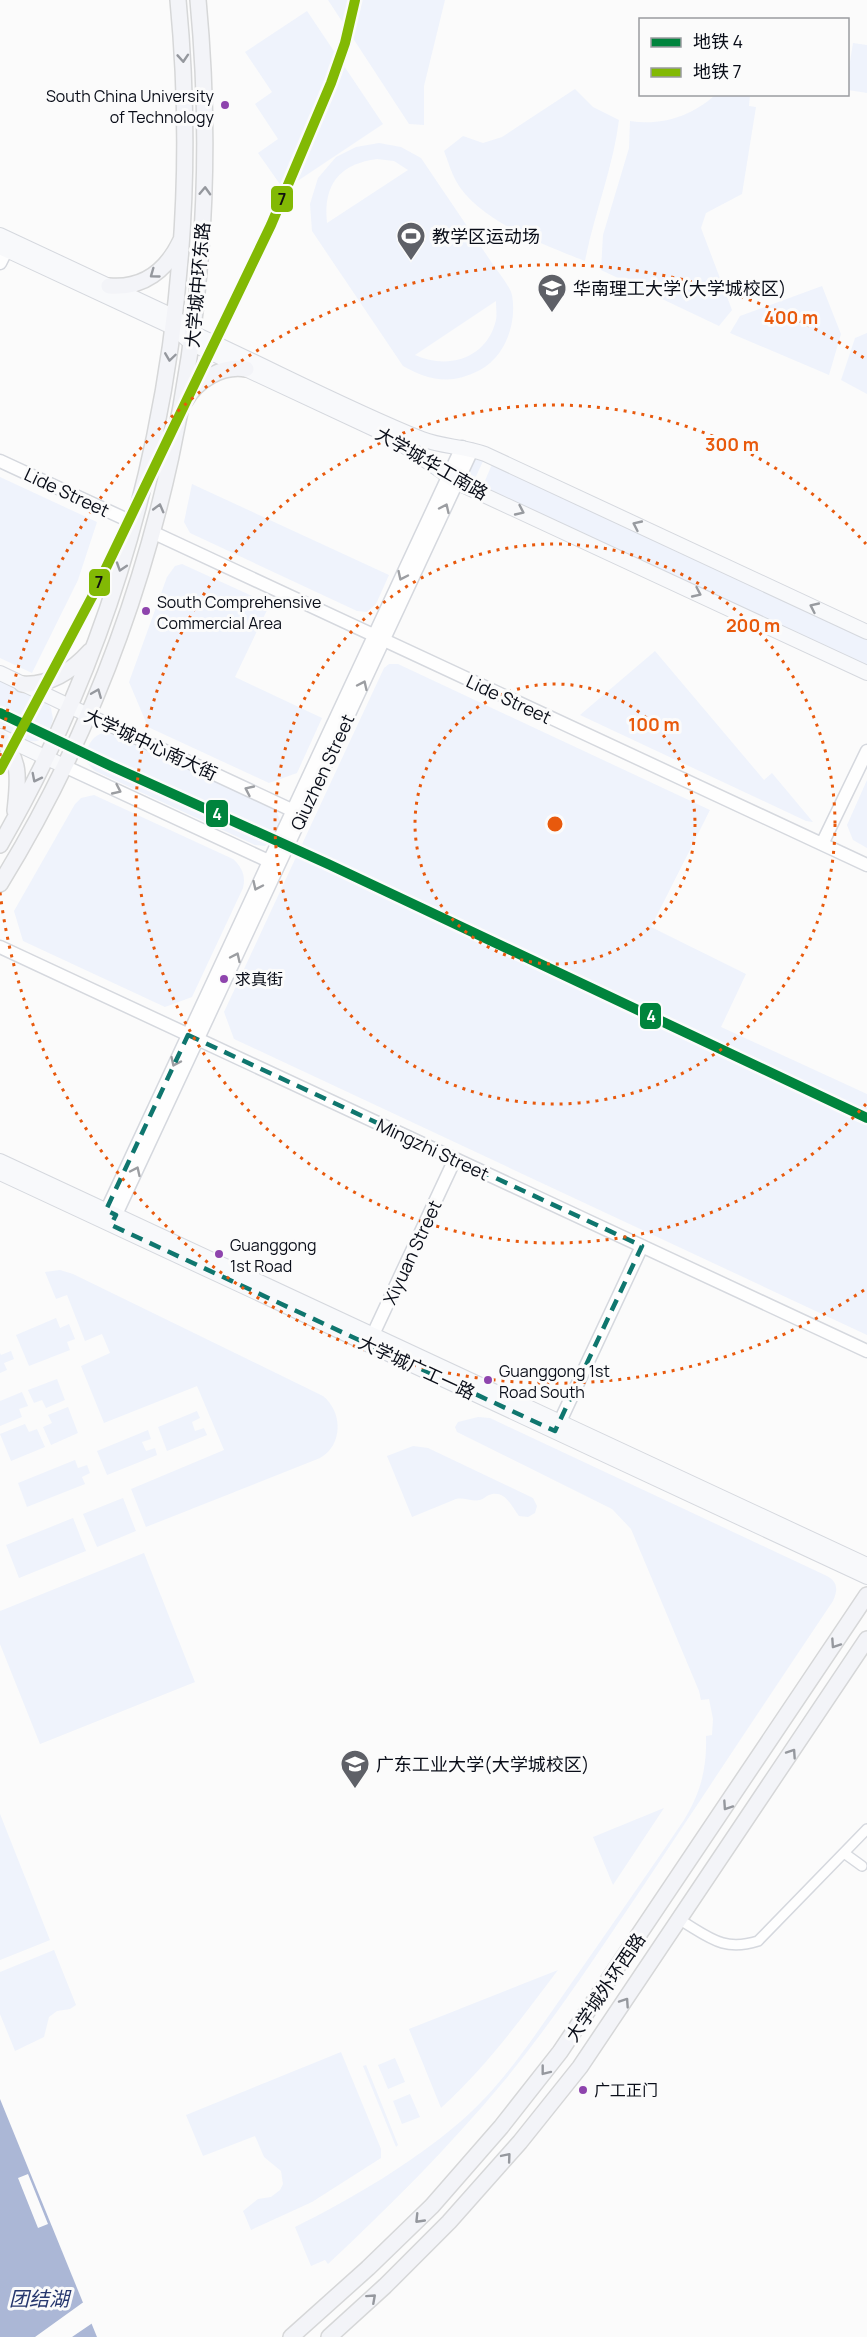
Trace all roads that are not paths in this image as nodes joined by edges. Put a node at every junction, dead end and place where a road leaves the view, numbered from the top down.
1 (178, 0) edge
2 (198, 0) edge
3 (183, 237) junction
4 (4, 243) edge
5 (0, 263) edge
6 (109, 286) junction
7 (175, 322) junction
8 (193, 339) junction
9 (246, 369) junction
10 (182, 406) junction
11 (467, 448) junction
12 (0, 461) edge
13 (453, 479) junction
14 (134, 523) junction
15 (152, 532) junction
16 (867, 632) edge
17 (379, 638) junction
18 (94, 647) junction
19 (867, 673) edge
20 (0, 674) edge
21 (22, 684) junction
22 (70, 706) junction
23 (88, 715) junction
24 (0, 737) edge
25 (867, 751) edge
26 (46, 757) junction
27 (64, 766) junction
28 (297, 812) junction
29 (15, 819) junction
30 (822, 844) junction
31 (0, 845) edge
32 (274, 863) junction
33 (867, 865) edge
34 (0, 884) edge
35 (0, 947) edge
36 (193, 1037) junction
37 (455, 1159) junction
38 (0, 1161) edge
39 (0, 1173) edge
40 (109, 1217) junction
41 (642, 1246) junction
42 (370, 1340) junction
43 (867, 1351) edge
44 (558, 1427) junction
45 (867, 1565) edge
46 (867, 1577) edge
47 (867, 1595) edge
48 (867, 1639) edge
49 (867, 1829) edge
50 (843, 1853) junction
51 (862, 1866) dead end
52 (680, 1920) junction
53 (291, 2337) edge
54 (329, 2337) edge

1 -> 3 main road, 大学城中环东路
8 -> 2 main road, 大学城中环东路
3 -> 6 main road
3 - 7 main road, 大学城中环东路
4 - 5 street
4 - 6 main road, 大学城华工南路
4 - 7 main road, 大学城华工南路
6 - 7 main road, 大学城华工南路
7 - 8 main road, 大学城华工南路
7 -> 14 main road, 大学城中环东路
8 - 9 main road, 大学城华工南路
8 - 10 main road, 大学城中环东路
8 - 11 main road, 大学城华工南路
9 - 10 main road
9 - 13 main road, 大学城华工南路
15 -> 10 main road, 大学城中环东路
11 - 13 street, Qiuzhen Street
16 -> 11 main road, 大学城华工南路
12 - 14 street, Lide Street
13 - 17 street, Qiuzhen Street
13 -> 19 main road, 大学城华工南路
14 -> 18 main road, 大学城中环东路
15 - 17 street, Lide Street
23 -> 15 main road, 大学城中环东路
17 - 28 street, Qiuzhen Street
17 - 30 street, Lide Street
18 - 21 main road
18 - 22 main road, 大学城中环东路
20 - 21 main road, 大学城中心南大街
21 - 22 main road, 大学城中心南大街
22 - 23 main road, 大学城中心南大街
22 - 26 main road, 大学城中环东路
23 - 27 main road, 大学城中环东路
28 -> 23 street, 大学城中心南大街
24 - 26 main road
24 - 29 main road
25 - 30 street
26 - 27 main road
26 -> 29 main road, 大学城中环东路
27 -> 32 street
27 - 34 main road, 大学城中环东路
28 - 32 street, Qiuzhen Street
29 - 31 main road, 大学城中环东路
30 - 33 street, Lide Street
32 - 36 street, Qiuzhen Street
35 - 36 street, Mingzhi Street
36 - 37 street, Mingzhi Street
36 - 40 street, Qiuzhen Street
37 - 41 street, Mingzhi Street
37 - 42 street, Xiyuan Street
38 - 40 main road, 大学城广工一路
39 - 40 main road, 大学城广工一路
40 - 42 main road, 大学城广工一路
41 - 43 street, Mingzhi Street
41 - 44 street
42 - 44 main road, 大学城广工一路
44 - 45 main road, 大学城广工一路
44 - 46 main road, 大学城广工一路
47 -> 53 main road, 大学城外环西路
52 -> 48 main road, 大学城外环西路
49 - 50 street
50 - 51 street
50 - 52 street
54 -> 52 main road, 大学城外环西路

